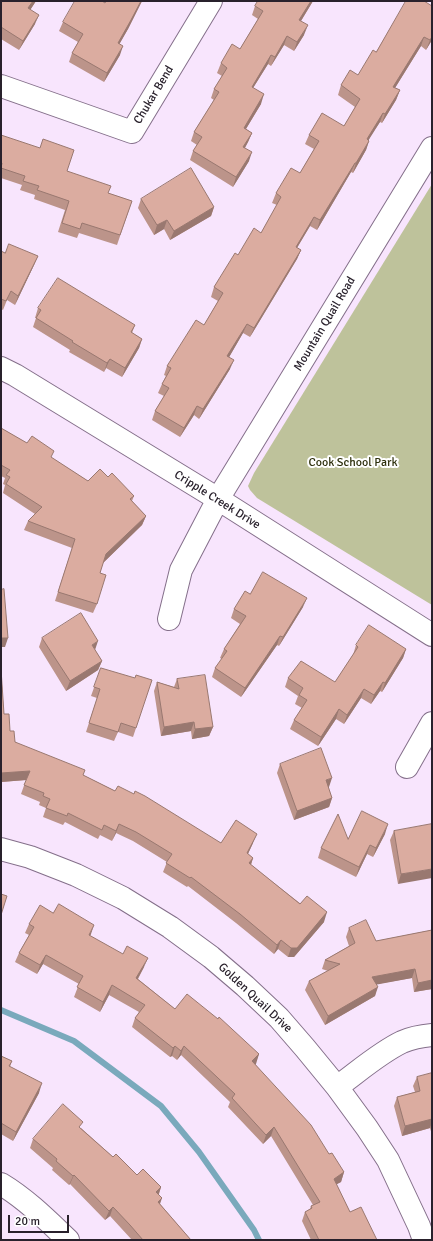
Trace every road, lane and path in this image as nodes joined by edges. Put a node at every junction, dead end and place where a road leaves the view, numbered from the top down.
1 (211, 1) edge
2 (1, 86) edge
3 (432, 148) edge
4 (1, 368) edge
5 (218, 499) junction
6 (169, 619) dead end
7 (432, 635) edge
8 (432, 723) edge
9 (407, 767) dead end
10 (1, 849) edge
11 (432, 1035) edge
12 (337, 1087) junction
13 (1, 1184) edge
14 (68, 1240) edge
15 (424, 1240) edge

1 - 2 street, Chukar Bend
3 - 5 street, Mountain Quail Road
4 - 5 street, Cripple Creek Drive
5 - 6 street, Mountain Quail Road
5 - 7 street, Cripple Creek Drive
8 - 9 street
10 - 12 street, Golden Quail Drive
11 - 12 street
12 - 15 street, Golden Quail Drive
13 - 14 street

